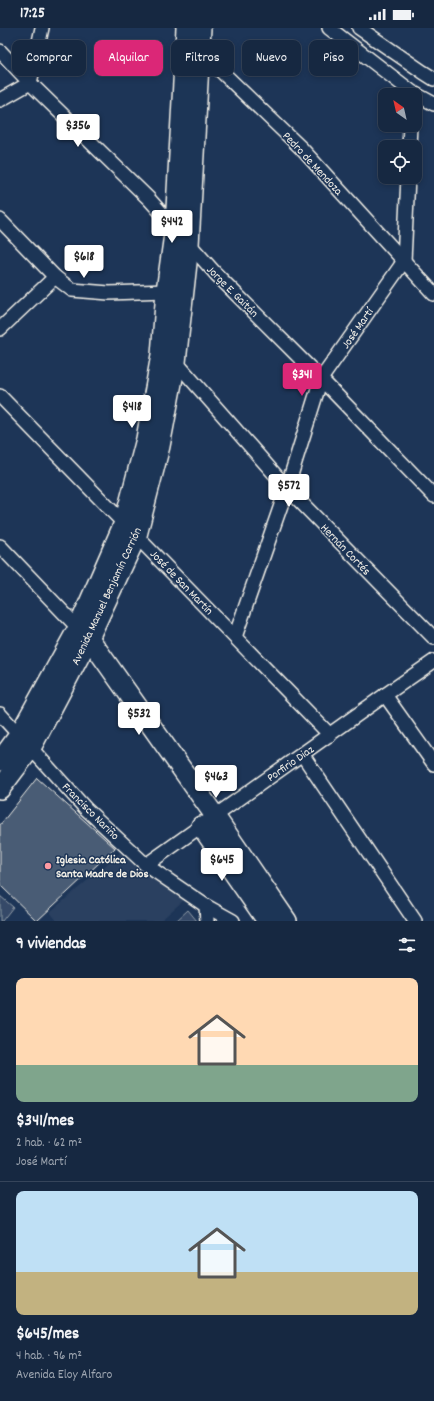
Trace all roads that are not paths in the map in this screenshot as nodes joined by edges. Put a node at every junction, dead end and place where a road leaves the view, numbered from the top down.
1 (42, 28) edge
2 (201, 28) edge
3 (329, 28) edge
4 (359, 28) edge
5 (190, 39) edge
6 (0, 51) edge
7 (428, 76) edge
8 (30, 83) junction
9 (404, 88) edge
10 (417, 88) edge
11 (422, 99) edge
12 (0, 100) edge
13 (434, 104) edge
14 (408, 184) edge
15 (0, 220) edge
16 (175, 227) junction
17 (189, 245) junction
18 (404, 261) junction
19 (55, 277) junction
20 (175, 293) junction
21 (434, 294) edge
22 (0, 329) edge
23 (168, 359) junction
24 (321, 379) junction
25 (0, 396) edge
26 (287, 488) junction
27 (434, 496) edge
28 (131, 529) junction
29 (0, 546) edge
30 (84, 633) junction
31 (235, 637) junction
32 (434, 638) edge
33 (434, 661) edge
34 (385, 694) junction
35 (0, 714) edge
36 (330, 734) junction
37 (25, 741) junction
38 (302, 754) junction
39 (0, 761) edge
40 (434, 764) edge
41 (0, 789) edge
42 (208, 821) junction
43 (146, 865) junction
44 (206, 906) junction
45 (208, 921) edge
46 (233, 921) edge
47 (267, 921) edge
48 (287, 921) edge
49 (415, 921) edge

1 - 8 street
2 - 5 main road, Avenida Manuel Benjamín Carrión
3 - 9 street
4 - 7 street
5 - 16 main road, Avenida Manuel Benjamín Carrión
5 - 17 main road, Avenida Manuel Benjamín Carrión
5 - 18 street, Pedro de Mendoza
6 - 8 street, Jorge E. Gaitán
7 - 10 street
8 - 12 street
8 - 16 street, Jorge E. Gaitán
11 - 13 street
14 - 18 street
15 - 19 street
16 - 17 street, Jorge E. Gaitán
16 - 20 main road, Avenida Manuel Benjamín Carrión
17 - 20 main road, Avenida Manuel Benjamín Carrión
17 - 24 street, Jorge E. Gaitán
18 - 21 street, Pedro de Mendoza
18 - 24 street, José Martí
19 - 20 street
19 - 22 street
20 - 23 main road, Avenida Manuel Benjamín Carrión
23 - 26 street, Hernán Cortés
23 - 28 main road, Avenida Manuel Benjamín Carrión
24 - 26 street, José Martí
24 - 27 street, Jorge E. Gaitán
25 - 28 street, José de San Martín
26 - 31 street, José Martí
26 - 32 street, Hernán Cortés
28 - 30 main road, Avenida Manuel Benjamín Carrión
28 - 31 street, José de San Martín
29 - 30 street
30 - 37 main road, Avenida Manuel Benjamín Carrión
30 - 42 main road
31 - 36 street, José de San Martín
33 - 34 street, Porfirio Diaz
34 - 36 street, Porfirio Diaz
34 - 40 street
35 - 37 street, Francisco Nariño
36 - 38 street, Porfirio Diaz
37 - 39 main road, Avenida Manuel Benjamín Carrión
37 - 41 main road, Avenida Manuel Benjamín Carrión
37 - 43 street, Francisco Nariño
38 - 42 street, Porfirio Diaz
38 - 49 street
42 - 43 street, Porfirio Diaz
42 - 47 main road
42 - 48 main road
43 - 44 street, Francisco Nariño
44 - 45 street
44 - 46 street, Francisco Nariño

